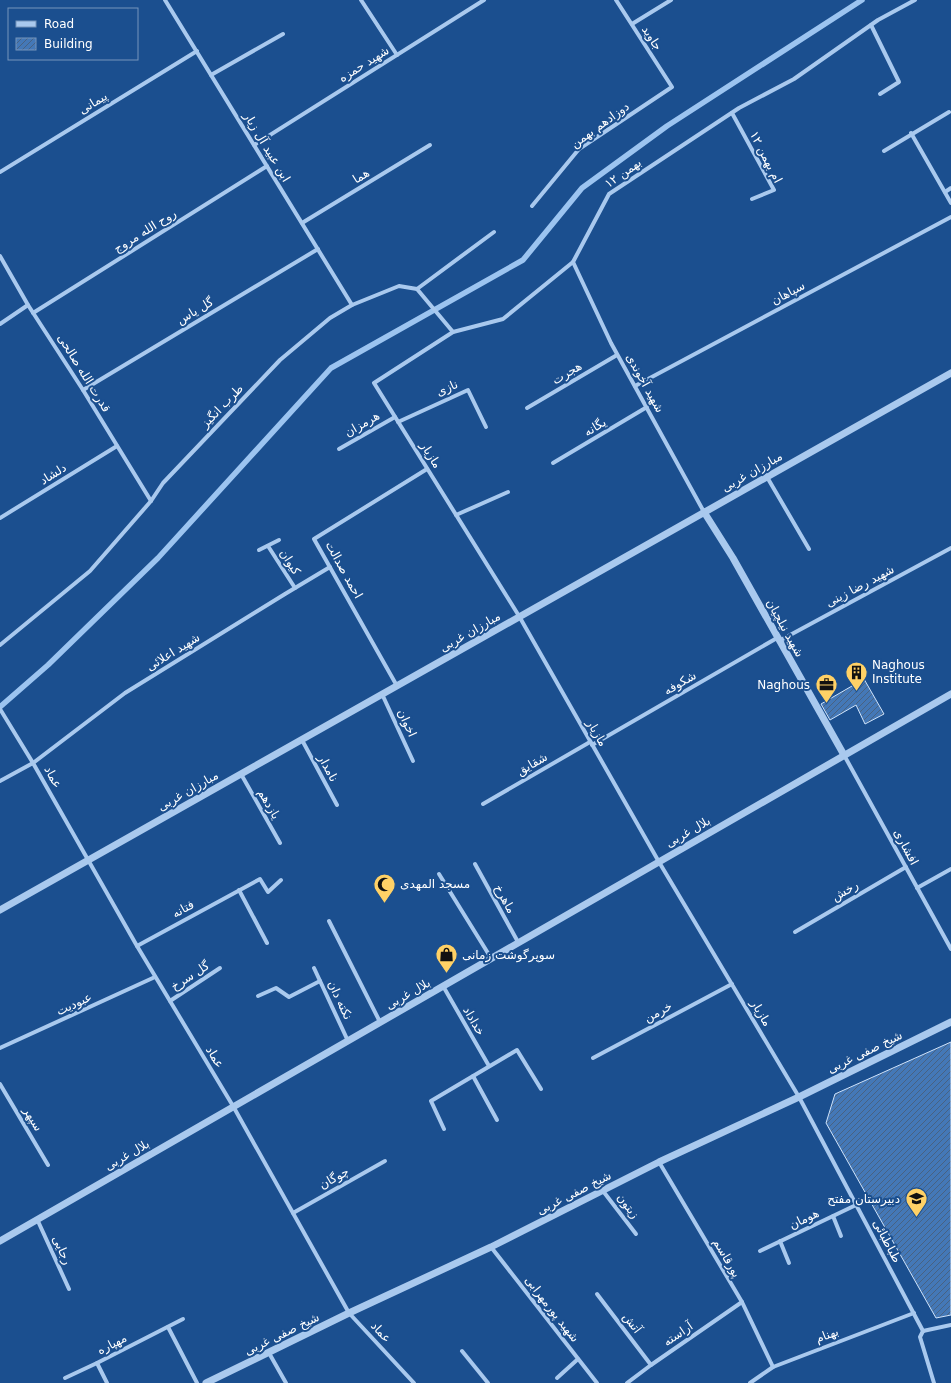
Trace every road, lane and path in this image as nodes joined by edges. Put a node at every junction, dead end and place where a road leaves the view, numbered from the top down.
1 (165, 0) edge
2 (362, 0) edge
3 (484, 0) edge
4 (616, 0) edge
5 (671, 0) edge
6 (915, 0) edge
7 (632, 24) junction
8 (871, 25) junction
9 (283, 34) dead end
10 (197, 51) junction
11 (397, 55) junction
12 (211, 75) junction
13 (672, 87) joint
14 (880, 94) dead end
15 (732, 112) junction
16 (949, 112) dead end
17 (911, 133) junction
18 (254, 145) junction
19 (430, 145) dead end
20 (884, 151) dead end
21 (267, 166) junction
22 (0, 172) edge
23 (951, 188) edge
24 (945, 192) junction
25 (752, 199) dead end
26 (951, 203) edge
27 (532, 206) dead end
28 (951, 217) edge
29 (302, 223) junction
30 (494, 232) dead end
31 (318, 249) junction
32 (0, 256) edge
33 (573, 262) junction
34 (417, 289) junction
35 (28, 305) junction
36 (352, 305) junction
37 (33, 313) junction
38 (0, 324) edge
39 (453, 332) junction
40 (617, 355) junction
41 (951, 373) edge
42 (374, 383) joint
43 (635, 386) junction
44 (84, 390) junction
45 (527, 408) dead end
46 (646, 408) junction
47 (395, 417) junction
48 (398, 422) junction
49 (486, 427) dead end
50 (117, 446) junction
51 (339, 449) dead end
52 (553, 463) dead end
53 (427, 469) junction
54 (767, 477) junction
55 (508, 492) dead end
56 (151, 501) junction
57 (704, 512) junction
58 (456, 515) junction
59 (0, 518) edge
60 (279, 540) dead end
61 (268, 546) junction
62 (951, 548) edge
63 (809, 549) dead end
64 (259, 550) dead end
65 (330, 567) junction
66 (295, 588) junction
67 (519, 616) junction
68 (778, 639) junction
69 (0, 646) edge
70 (397, 686) junction
71 (382, 694) junction
72 (951, 694) edge
73 (0, 709) edge
74 (302, 740) junction
75 (592, 743) junction
76 (844, 755) junction
77 (413, 760) dead end
78 (33, 763) junction
79 (241, 774) junction
80 (0, 781) edge
81 (483, 804) dead end
82 (337, 805) dead end
83 (280, 843) dead end
84 (88, 860) junction
85 (659, 862) junction
86 (475, 864) dead end
87 (906, 867) junction
88 (951, 870) edge
89 (439, 874) dead end
90 (281, 880) dead end
91 (917, 888) junction
92 (239, 890) junction
93 (0, 910) edge
94 (329, 920) dead end
95 (795, 932) dead end
96 (518, 942) junction
97 (267, 943) dead end
98 (137, 946) junction
99 (951, 949) edge
100 (491, 958) junction
101 (220, 968) dead end
102 (314, 968) dead end
103 (155, 977) junction
104 (320, 981) junction
105 (732, 984) junction
106 (443, 986) junction
107 (258, 996) dead end
108 (170, 1001) junction
109 (380, 1022) junction
110 (951, 1022) edge
111 (348, 1041) junction
112 (0, 1048) edge
113 (593, 1058) dead end
114 (489, 1066) junction
115 (473, 1076) junction
116 (0, 1084) edge
117 (541, 1089) dead end
118 (799, 1097) junction
119 (233, 1106) junction
120 (497, 1120) dead end
121 (444, 1129) dead end
122 (385, 1161) dead end
123 (659, 1162) junction
124 (48, 1164) dead end
125 (604, 1190) junction
126 (856, 1205) junction
127 (293, 1213) junction
128 (833, 1216) junction
129 (37, 1219) junction
130 (636, 1234) dead end
131 (841, 1236) dead end
132 (0, 1241) edge
133 (780, 1241) junction
134 (491, 1247) junction
135 (760, 1251) dead end
136 (789, 1263) dead end
137 (70, 1289) dead end
138 (598, 1294) dead end
139 (742, 1302) junction
140 (349, 1313) junction
141 (914, 1313) junction
142 (183, 1319) dead end
143 (951, 1325) edge
144 (168, 1327) junction
145 (923, 1331) junction
146 (462, 1351) dead end
147 (269, 1353) junction
148 (578, 1359) junction
149 (97, 1363) junction
150 (650, 1365) junction
151 (773, 1367) junction
152 (65, 1378) dead end
153 (557, 1378) dead end
154 (107, 1383) edge
155 (196, 1383) edge
156 (206, 1383) edge
157 (286, 1383) edge
158 (414, 1383) edge
159 (488, 1383) edge
160 (598, 1383) edge
161 (627, 1383) edge
162 (750, 1383) edge
163 (934, 1383) edge

1 - 10 street, ابن عبید آل زیار
2 - 11 street
3 - 11 street, شهید حمزه
4 - 7 street, جاوید
5 - 7 street
6 - 8 street, ۱۲ بهمن
7 - 13 street, جاوید
8 - 14 street
8 - 15 street, ۱۲ بهمن
9 - 12 street
10 - 12 street, ابن عبید آل زیار
10 - 22 street, پیمانی
11 - 18 street, شهید حمزه
12 - 18 street, ابن عبید آل زیار
13 - 27 street, دوزادهم بهمن
15 - 25 street, ۱۲ ام بهمن
15 - 33 street, ۱۲ بهمن
16 - 17 street
17 - 20 street
17 - 24 street
18 - 21 street, ابن عبید آل زیار
19 - 29 street, هما
21 - 29 street, ابن عبید آل زیار
21 - 37 street, روح الله مروج
23 - 24 street
24 - 26 street
28 - 43 street, سپاهان
29 - 31 street, ابن عبید آل زیار
30 - 34 street
31 - 36 street, ابن عبید آل زیار
31 - 44 street, گل یاس
32 - 35 street, قدرت الله صالحی
33 - 39 street, ۱۲ بهمن
33 - 40 street, شهید آخوندی
34 - 36 street, طرب انگیز
34 - 39 street
35 - 37 street, قدرت الله صالحی
35 - 38 street
36 - 56 street, طرب انگیز
37 - 44 street, قدرت الله صالحی
39 - 42 street, ۱۲ بهمن
40 - 43 street, شهید آخوندی
40 - 45 street, هجرت
41 - 54 street, مبارزان غربی
42 - 47 street, مازیار
43 - 46 street, شهید آخوندی
44 - 50 street, قدرت الله صالحی
46 - 52 street, یگانه
46 - 57 street, شهید آخوندی
47 - 48 street, مازیار
47 - 51 street, هرمزان
48 - 49 street, نازی
48 - 53 street, مازیار
50 - 56 street, قدرت الله صالحی
50 - 59 street, دلشاد
53 - 58 street, مازیار
53 - 65 street, احمد صدالت
54 - 57 street, مبارزان غربی
54 - 63 street
55 - 58 street
56 - 69 street, طرب انگیز
57 - 67 street, مبارزان غربی
57 - 68 street, شهید نیلچیان
58 - 67 street, مازیار
60 - 61 street, کیوان
61 - 64 street, کیوان
61 - 66 street, کیوان
62 - 68 street, شهید رضا زینی
65 - 66 street, شهید اعلائی
65 - 70 street, احمد صدالت
66 - 78 street, شهید اعلائی
67 - 70 street, مبارزان غربی
67 - 75 street, مازیار
68 - 75 street, شکوفه
68 - 76 street, شهید نیلچیان
70 - 71 street, مبارزان غربی
71 - 74 street, مبارزان غربی
71 - 77 street, اخوان
72 - 76 street, بلال غربی
73 - 78 street, عماد
74 - 79 street, مبارزان غربی
74 - 82 street, نامدار
75 - 81 street, شقایق
75 - 85 street, مازیار
76 - 85 street, بلال غربی
76 - 87 street, افشاری
78 - 80 street, شهید اعلائی
78 - 84 street, عماد
79 - 83 street, یازدهم
79 - 84 street, مبارزان غربی
84 - 93 street, مبارزان غربی
84 - 98 street, عماد
85 - 96 street, بلال غربی
85 - 105 street, مازیار
86 - 96 street, ماهرخ
87 - 91 street, افشاری
87 - 95 street, رخش
88 - 91 street
89 - 100 street
90 - 92 street, فتانه
91 - 99 street, افشاری
92 - 97 street
92 - 98 street, فتانه
94 - 109 street
96 - 100 street, بلال غربی
98 - 103 street, عماد
100 - 106 street, بلال غربی
101 - 108 street, گل سرخ
102 - 104 street, نکته دان
103 - 108 street, عماد
103 - 112 street, عبودیت
104 - 107 street
104 - 111 street, نکته دان
105 - 113 street, خرمن
105 - 118 street, مازیار
106 - 109 street, بلال غربی
106 - 114 street, خداداد
108 - 119 street, عماد
109 - 111 street, بلال غربی
110 - 118 street, شیخ صفی غربی
111 - 119 street, بلال غربی
114 - 115 street
114 - 117 street
115 - 120 street
115 - 121 street
116 - 124 street, سپهر
118 - 123 street, شیخ صفی غربی
118 - 126 street, طباطبائی
119 - 127 street, عماد
119 - 129 street, بلال غربی
122 - 127 street, چوگان
123 - 125 street, شیخ صفی غربی
123 - 139 street, پورقاسم
125 - 130 street, زیتون
125 - 134 street, شیخ صفی غربی
126 - 128 street, هومان
126 - 141 street, طباطبائی
127 - 140 street, عماد
128 - 131 street
128 - 133 street, هومان
129 - 132 street, بلال غربی
129 - 137 street, رجایی
133 - 135 street, هومان
133 - 136 street
134 - 140 street, شیخ صفی غربی
134 - 148 street, شهید پورمهرابی
138 - 150 street, آتش
139 - 150 street, آراسته
139 - 151 street, پورقاسم
140 - 147 street, شیخ صفی غربی
140 - 158 street, عماد
141 - 145 street, طباطبائی
141 - 151 street, بهنام
142 - 144 street, مهپاره
143 - 145 street
144 - 149 street, مهپاره
144 - 155 street
145 - 163 street
146 - 159 street
147 - 156 street, شیخ صفی غربی
147 - 157 street
148 - 153 street
148 - 160 street, شهید پورمهرابی
149 - 152 street, مهپاره
149 - 154 street
150 - 161 street, آراسته
151 - 162 street, بهنام

